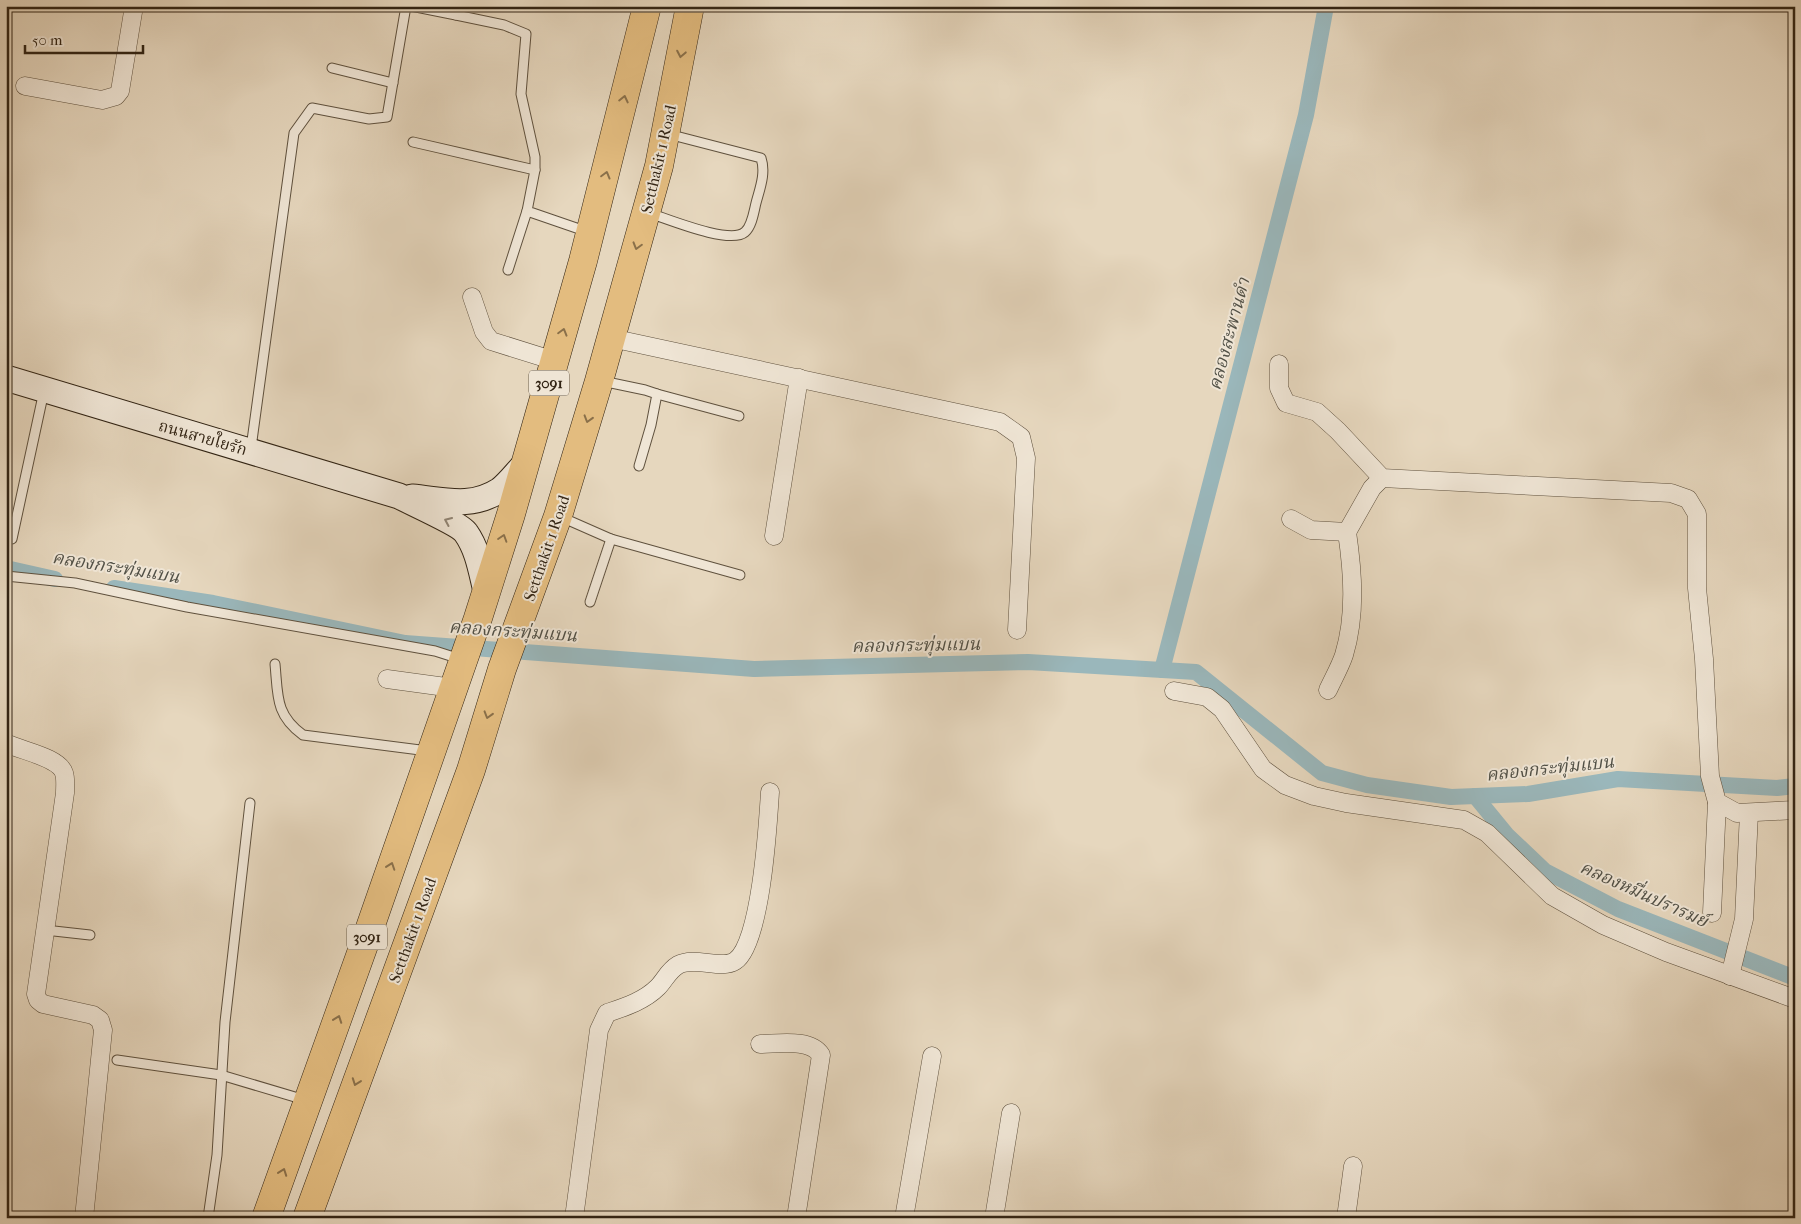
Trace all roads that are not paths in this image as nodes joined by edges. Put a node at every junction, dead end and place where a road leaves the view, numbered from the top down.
1 (134, 6) edge
2 (406, 6) edge
3 (411, 6) edge
4 (646, 6) edge
5 (690, 6) edge
6 (457, 11) edge
7 (332, 68) dead end
8 (392, 83) junction
9 (25, 86) dead end
10 (666, 134) junction
11 (413, 142) dead end
12 (535, 170) junction
13 (527, 211) junction
14 (646, 212) junction
15 (591, 233) junction
16 (508, 270) dead end
17 (472, 297) dead end
18 (611, 338) junction
19 (555, 361) junction
20 (1279, 364) dead end
21 (6, 378) edge
22 (799, 378) junction
23 (599, 381) junction
24 (44, 390) junction
25 (657, 394) junction
26 (739, 416) dead end
27 (250, 451) junction
28 (525, 464) junction
29 (639, 466) dead end
30 (1382, 478) junction
31 (399, 496) junction
32 (558, 516) junction
33 (1291, 519) dead end
34 (1347, 532) junction
35 (774, 536) dead end
36 (611, 539) junction
37 (12, 540) dead end
38 (740, 575) dead end
39 (6, 576) edge
40 (486, 591) junction
41 (590, 602) dead end
42 (1017, 630) dead end
43 (463, 658) junction
44 (275, 664) dead end
45 (387, 679) dead end
46 (453, 688) junction
47 (1328, 690) dead end
48 (1174, 691) dead end
49 (6, 743) edge
50 (430, 751) junction
51 (770, 792) dead end
52 (1716, 799) junction
53 (250, 803) dead end
54 (1795, 810) edge
55 (1749, 813) junction
56 (1712, 913) dead end
57 (45, 930) junction
58 (90, 935) dead end
59 (1732, 970) junction
60 (1795, 999) edge
61 (760, 1044) dead end
62 (932, 1056) dead end
63 (117, 1060) dead end
64 (221, 1076) junction
65 (308, 1101) junction
66 (1011, 1113) dead end
67 (1353, 1166) dead end
68 (84, 1218) edge
69 (208, 1218) edge
70 (266, 1218) edge
71 (307, 1218) edge
72 (574, 1218) edge
73 (796, 1218) edge
74 (904, 1218) edge
75 (994, 1218) edge
76 (1346, 1218) edge

1 - 9 street
2 - 8 lane
3 - 6 lane
15 -> 4 main road, 3091
5 -> 10 main road, Setthakit 1 Road / 3091
6 - 12 lane
7 - 8 lane
8 - 27 lane
10 - 14 main road, Setthakit 1 Road / 3091
10 - 14 lane
11 - 12 lane
12 - 13 lane
13 - 15 lane
13 - 16 lane
14 -> 18 main road, Setthakit 1 Road / 3091
19 -> 15 main road, 3091
17 - 19 street
18 - 22 street
18 - 23 main road, Setthakit 1 Road / 3091
19 - 28 main road, 3091
20 - 30 street
21 - 24 street, ถนนสายใยรัก
22 - 35 street
22 - 42 street
23 - 25 lane
23 -> 32 main road, Setthakit 1 Road / 3091
24 - 27 street, ถนนสายใยรัก
24 - 37 lane
25 - 26 lane
25 - 29 lane
27 - 31 street, ถนนสายใยรัก
28 - 31 street, ถนนสายใยรัก
40 -> 28 main road, 3091
30 - 34 street
30 - 52 street
40 -> 31 street, ถนนสายใยรัก
32 - 36 lane
32 -> 71 main road, Setthakit 1 Road / 3091
33 - 34 street
34 - 47 street
36 - 38 lane
36 - 41 lane
39 - 43 lane
40 - 43 main road, 3091
43 - 46 main road, 3091
44 - 50 lane
45 - 46 street
46 - 50 main road, 3091
48 - 59 street
49 - 57 street
65 -> 50 main road, 3091
51 - 72 street
52 - 55 street
52 - 56 street
53 - 64 lane
54 - 55 street
55 - 59 street
57 - 58 lane
57 - 68 street
59 - 60 street
61 - 73 street
62 - 74 street
63 - 64 lane
64 - 65 lane
64 - 69 lane
70 -> 65 main road, 3091
66 - 75 street
67 - 76 street

